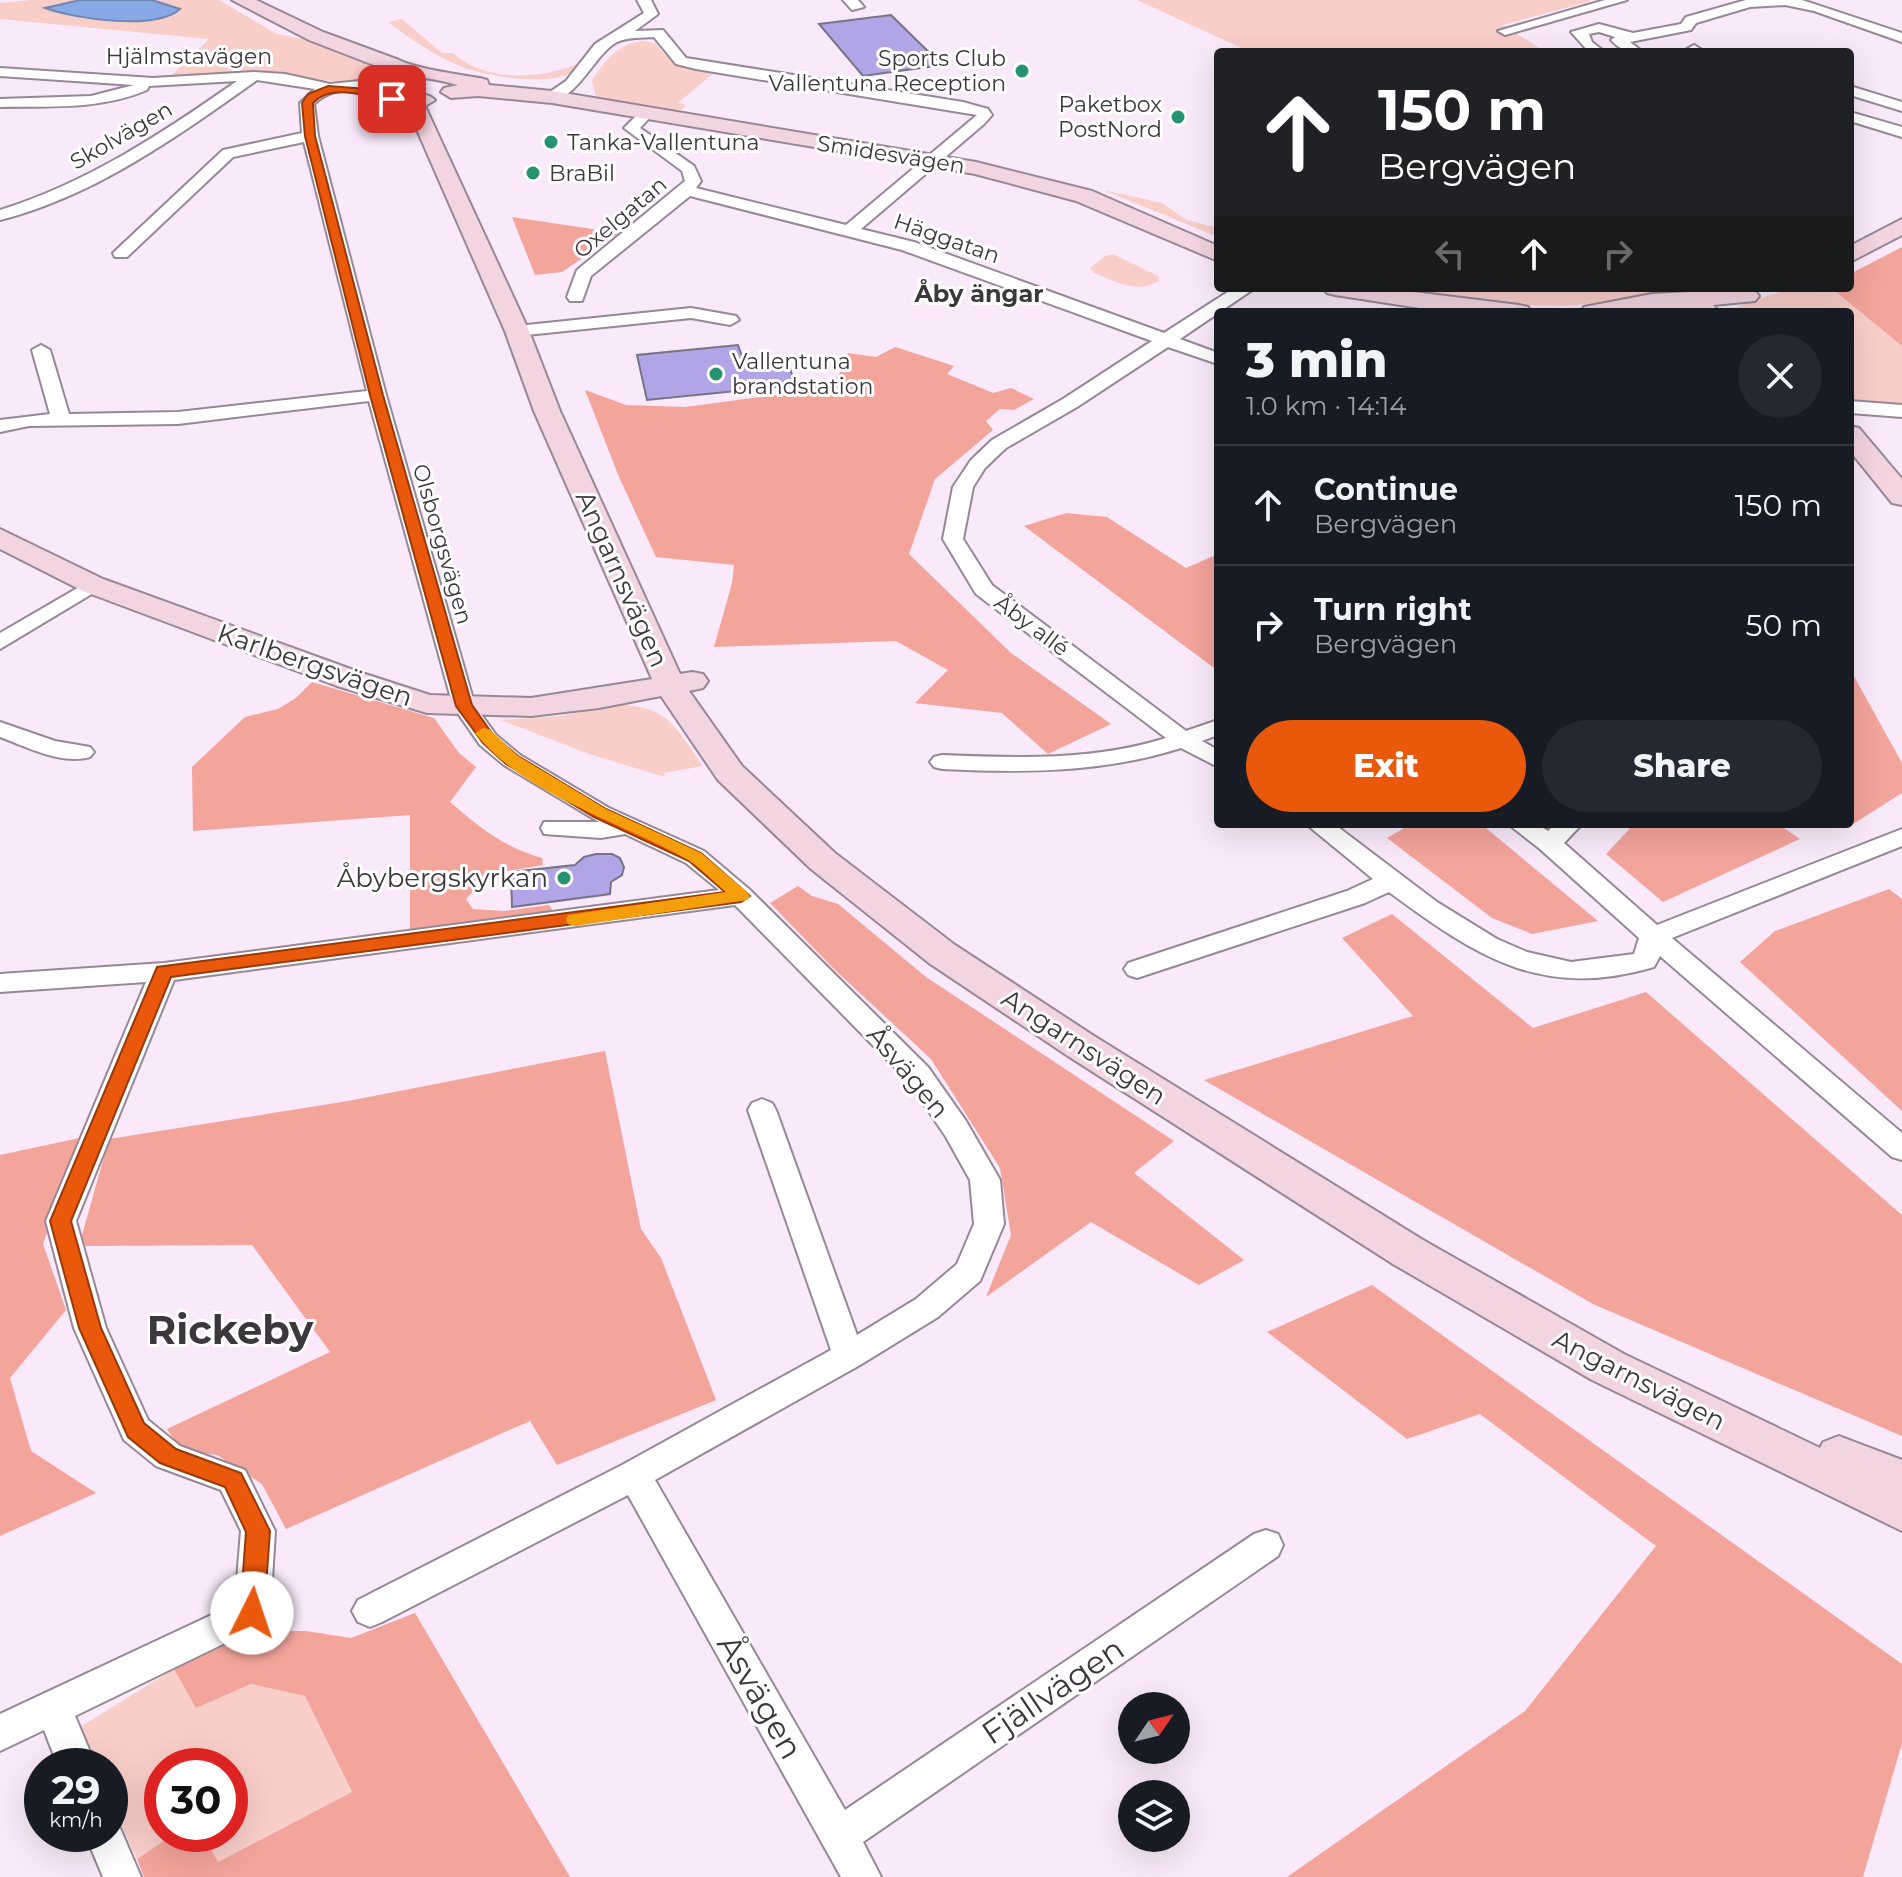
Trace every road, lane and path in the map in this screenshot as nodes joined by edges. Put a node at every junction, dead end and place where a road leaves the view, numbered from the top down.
1 (241, 0) edge
2 (275, 0) edge
3 (644, 0) edge
4 (1620, 0) edge
5 (1771, 0) edge
6 (1505, 31) dead end
7 (617, 36) junction
8 (1629, 36) junction
9 (1902, 38) edge
10 (1592, 48) edge
11 (1630, 48) edge
12 (0, 72) edge
13 (254, 76) junction
14 (153, 82) junction
15 (1891, 88) dead end
16 (328, 89) junction
17 (394, 89) junction
18 (1854, 91) edge
19 (447, 92) junction
20 (1868, 96) junction
21 (552, 97) junction
22 (0, 103) edge
23 (1902, 107) edge
24 (645, 115) junction
25 (1854, 117) edge
26 (1902, 132) edge
27 (310, 136) junction
28 (930, 160) junction
29 (472, 175) dead end
30 (687, 190) junction
31 (0, 215) edge
32 (1902, 226) edge
33 (850, 230) junction
34 (1214, 252) edge
35 (121, 253) dead end
36 (1854, 253) edge
37 (1240, 292) edge
38 (1361, 292) edge
39 (1757, 292) edge
40 (576, 297) dead end
41 (1680, 300) junction
42 (1214, 308) edge
43 (1215, 308) edge
44 (1478, 308) edge
45 (1646, 308) edge
46 (1698, 308) edge
47 (1726, 308) edge
48 (730, 320) dead end
49 (528, 330) junction
50 (1163, 341) junction
51 (41, 350) dead end
52 (1214, 358) edge
53 (561, 383) dead end
54 (377, 395) junction
55 (1854, 407) edge
56 (572, 410) dead end
57 (1902, 411) edge
58 (61, 419) junction
59 (0, 426) edge
60 (1854, 439) edge
61 (1902, 497) edge
62 (0, 538) edge
63 (93, 585) junction
64 (0, 642) edge
65 (682, 683) junction
66 (464, 706) junction
67 (0, 729) edge
68 (1214, 729) edge
69 (1184, 740) junction
70 (82, 752) dead end
71 (1214, 758) edge
72 (942, 762) dead end
73 (628, 826) junction
74 (553, 828) dead end
75 (1323, 828) edge
76 (1526, 828) edge
77 (1566, 828) edge
78 (1549, 843) junction
79 (1896, 847) edge
80 (1393, 880) junction
81 (741, 896) junction
82 (1653, 936) junction
83 (1137, 969) dead end
84 (164, 972) junction
85 (0, 983) edge
86 (762, 1110) dead end
87 (1902, 1149) edge
88 (849, 1356) junction
89 (634, 1475) junction
90 (1902, 1480) edge
91 (1902, 1510) edge
92 (1266, 1545) dead end
93 (370, 1611) dead end
94 (54, 1709) junction
95 (0, 1733) edge
96 (70, 1748) edge
97 (839, 1836) junction
98 (112, 1852) edge
99 (122, 1877) edge
100 (862, 1877) edge

1 - 17 main road, Angarnsvägen
2 - 19 main road
3 - 7 street
4 - 6 street
5 - 8 street
5 - 9 street
7 - 21 street
7 - 28 street, Häggatan
8 - 10 street
8 - 11 street
12 - 14 street, Hjälmstavägen
13 - 14 street, Hjälmstavägen
13 - 16 street, Hjälmstavägen
13 - 31 street, Skolvägen
14 - 22 street
15 - 20 street
16 - 17 street, Hjälmstavägen
16 - 27 street, Olsborgsvägen
17 - 19 main road
17 - 19 main road
17 - 49 main road, Angarnsvägen
18 - 20 street
19 - 21 main road, Smidesvägen
20 - 23 street
21 - 24 main road, Smidesvägen
24 - 28 main road, Smidesvägen
24 - 30 street, Oxelgatan
25 - 26 street
27 - 35 street
27 - 54 street, Olsborgsvägen
28 - 33 street, Häggatan
28 - 34 main road, Smidesvägen
29 - 49 main road, Angarnsvägen
30 - 33 street, Häggatan
30 - 40 street, Oxelgatan
32 - 36 main road
33 - 50 street, Häggatan
37 - 43 street, Åby allé
38 - 44 main road
39 - 41 main road
39 - 47 main road
41 - 45 main road
41 - 46 main road
42 - 50 street, Åby allé
48 - 49 street
49 - 53 main road, Angarnsvägen
49 - 65 main road, Angarnsvägen
50 - 52 street
50 - 69 street, Åby allé
51 - 58 street
54 - 58 street
54 - 66 street, Olsborgsvägen
55 - 57 street
56 - 65 main road, Angarnsvägen
58 - 59 street
60 - 61 main road
62 - 63 main road, Karlbergsvägen
63 - 64 street
63 - 66 main road, Karlbergsvägen
65 - 66 main road, Karlbergsvägen
65 - 90 main road, Angarnsvägen
65 - 91 main road, Angarnsvägen
66 - 73 street, Åsvägen
67 - 70 street
68 - 69 street
69 - 71 street, Åby allé
69 - 72 street
73 - 74 street, Åsvägen
73 - 81 street, Åsvägen
75 - 80 street
76 - 78 street
77 - 78 street
78 - 82 street
79 - 82 street
80 - 82 street
80 - 83 street
81 - 84 street
81 - 88 street, Åsvägen
82 - 87 street
84 - 85 street
84 - 94 street
86 - 88 street
88 - 89 street, Åsvägen
89 - 93 street, Åsvägen
89 - 97 street, Åsvägen
92 - 97 street, Fjällvägen
94 - 95 street
94 - 96 street
97 - 100 street, Åsvägen
98 - 99 street

